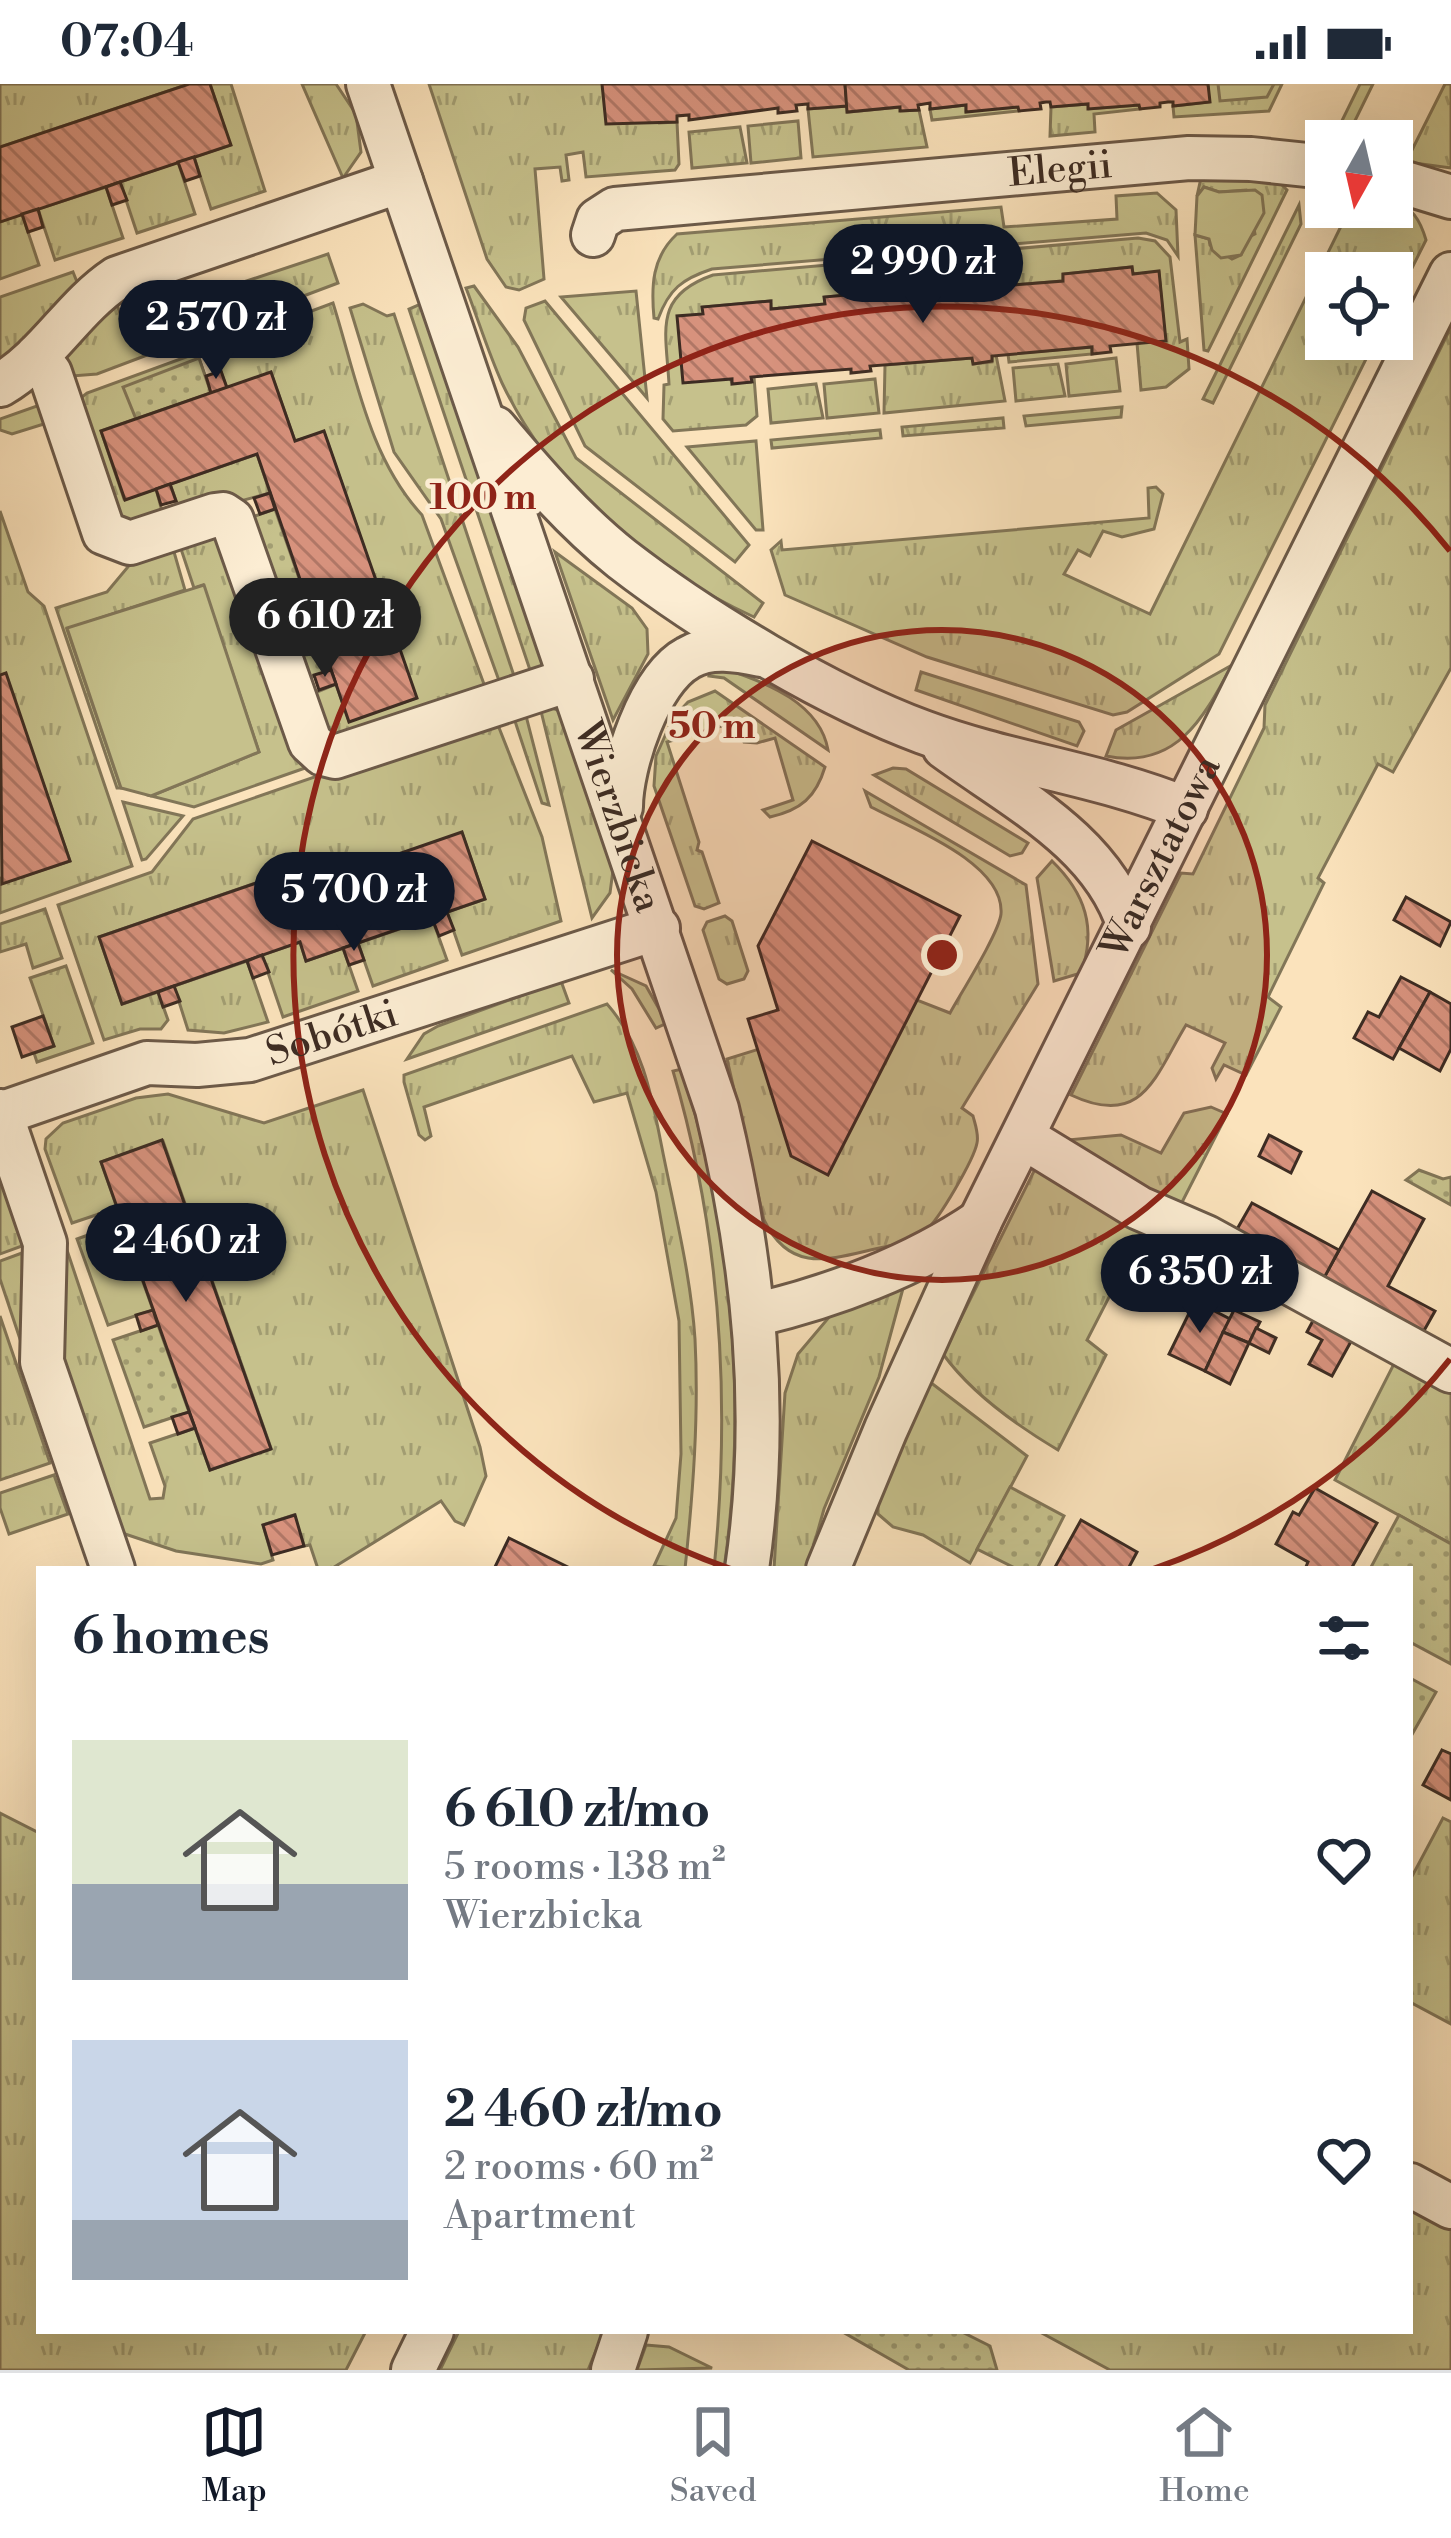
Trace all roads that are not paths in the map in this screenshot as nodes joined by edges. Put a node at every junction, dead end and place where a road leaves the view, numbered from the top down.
1 (368, 84) edge
2 (1305, 164) edge
3 (401, 181) junction
4 (1413, 185) edge
5 (1451, 197) edge
6 (593, 235) dead end
7 (1451, 274) edge
8 (37, 356) junction
9 (0, 385) edge
10 (479, 408) junction
11 (779, 661) junction
12 (572, 679) junction
13 (924, 733) junction
14 (1186, 809) junction
15 (620, 822) junction
16 (1071, 840) junction
17 (1162, 859) junction
18 (1129, 927) junction
19 (658, 928) junction
20 (0, 1113) edge
21 (1022, 1137) junction
22 (980, 1221) junction
23 (754, 1315) junction
24 (1451, 1371) edge
25 (112, 1566) edge
26 (747, 1566) edge
27 (829, 1566) edge
28 (1413, 2187) edge
29 (1451, 2207) edge
30 (431, 2334) edge
31 (625, 2334) edge
32 (413, 2370) edge
33 (613, 2370) edge

1 - 3 street, Wierzbicka
2 - 6 street, Elegii
3 - 8 street
3 - 10 street, Wierzbicka
4 - 5 street
7 - 14 street, Warsztatowa
8 - 9 street
8 - 12 street
10 - 11 street
10 - 12 street, Wierzbicka
11 - 13 street
11 - 15 street
12 - 15 street, Wierzbicka
13 - 14 street
13 - 16 street
14 - 17 street, Warsztatowa
15 - 19 street, Wierzbicka
16 - 17 street
16 - 18 street
17 - 18 street, Warsztatowa
18 - 21 street, Warsztatowa
19 - 20 street, Sobótki
19 - 23 street, Wierzbicka
20 - 25 street
21 - 22 street, Warsztatowa
21 - 24 street
22 - 23 street
22 - 27 street, Warsztatowa
23 - 26 street, Wierzbicka
28 - 29 street
30 - 32 street
31 - 33 street

